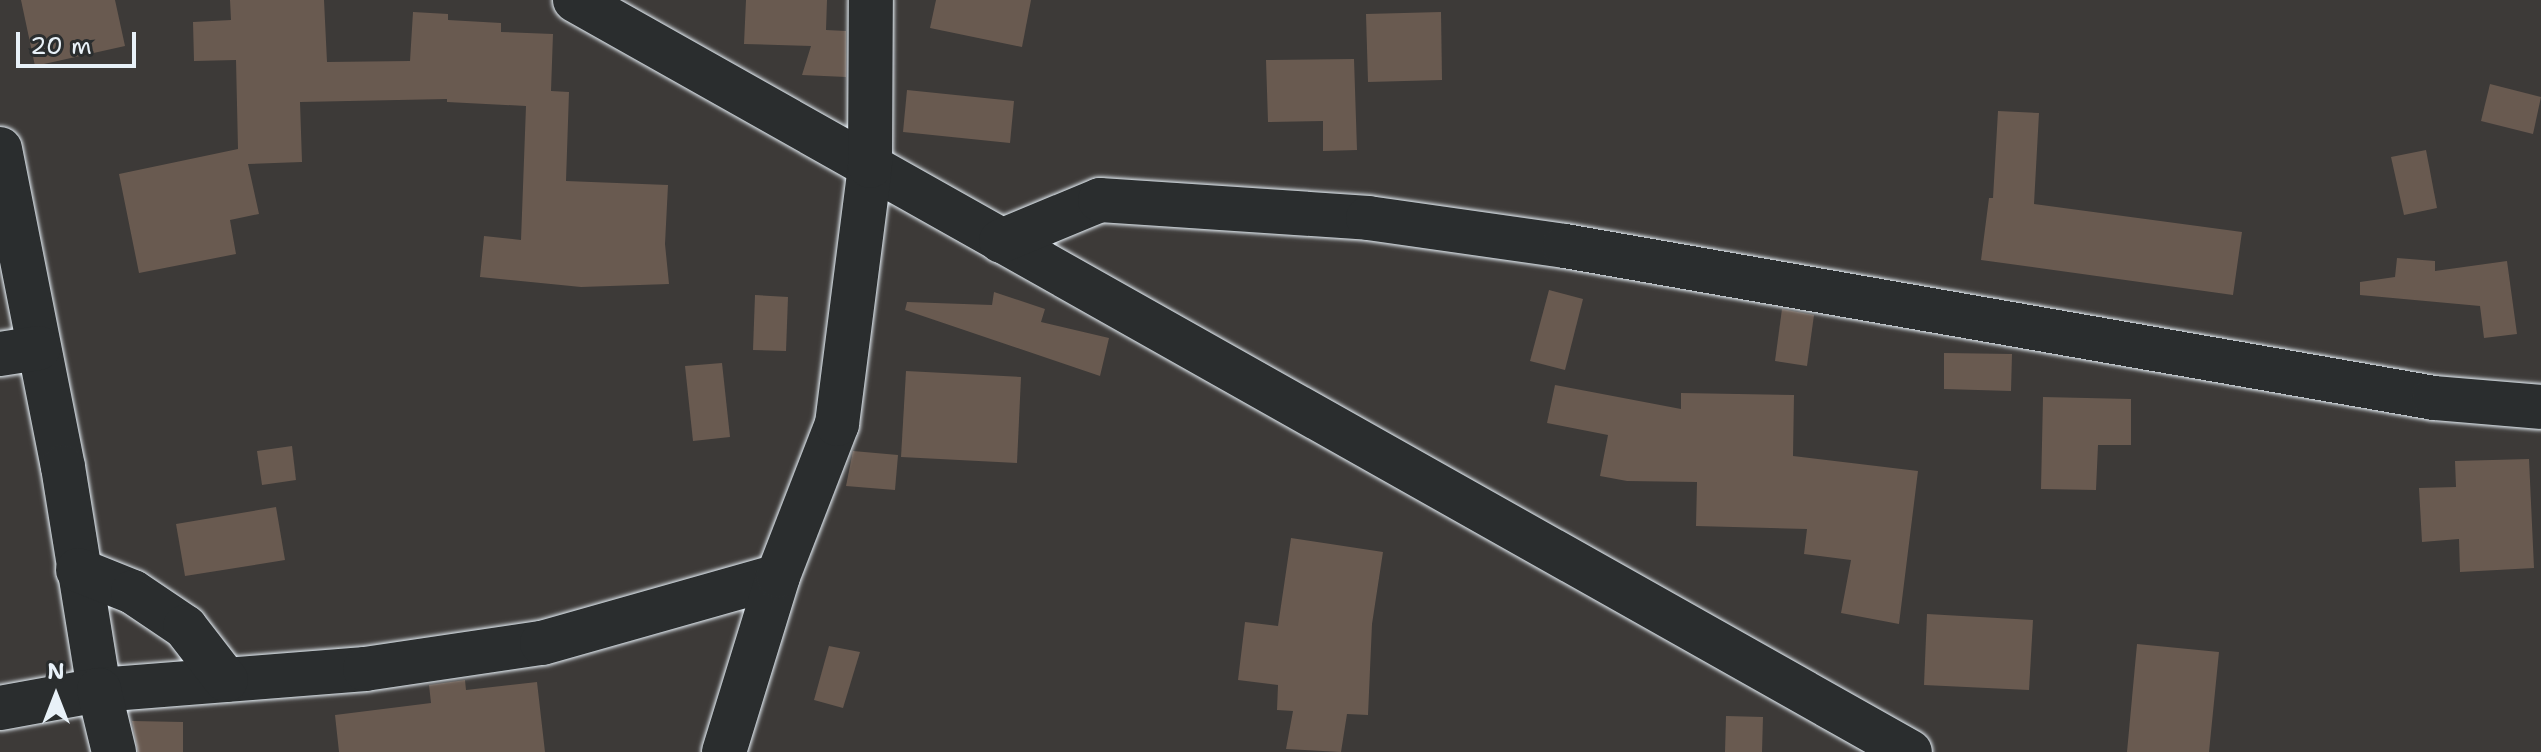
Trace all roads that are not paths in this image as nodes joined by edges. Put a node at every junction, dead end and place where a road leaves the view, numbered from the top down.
1 (575, 0) edge
2 (871, 0) edge
3 (0, 149) edge
4 (870, 166) junction
5 (1001, 241) junction
6 (20, 351) edge
7 (2541, 407) edge
8 (78, 570) junction
9 (778, 576) junction
10 (226, 680) junction
11 (99, 690) junction
12 (0, 708) edge
13 (114, 752) edge
14 (724, 752) edge
15 (1910, 752) edge

1 - 4 street
2 - 4 street
3 - 6 street
4 - 5 street
4 - 9 street
5 - 7 street
5 - 15 street
6 - 8 street
8 - 10 street
8 - 11 street
9 - 10 street
9 - 14 street
10 - 11 street
11 - 12 street
11 - 13 street

